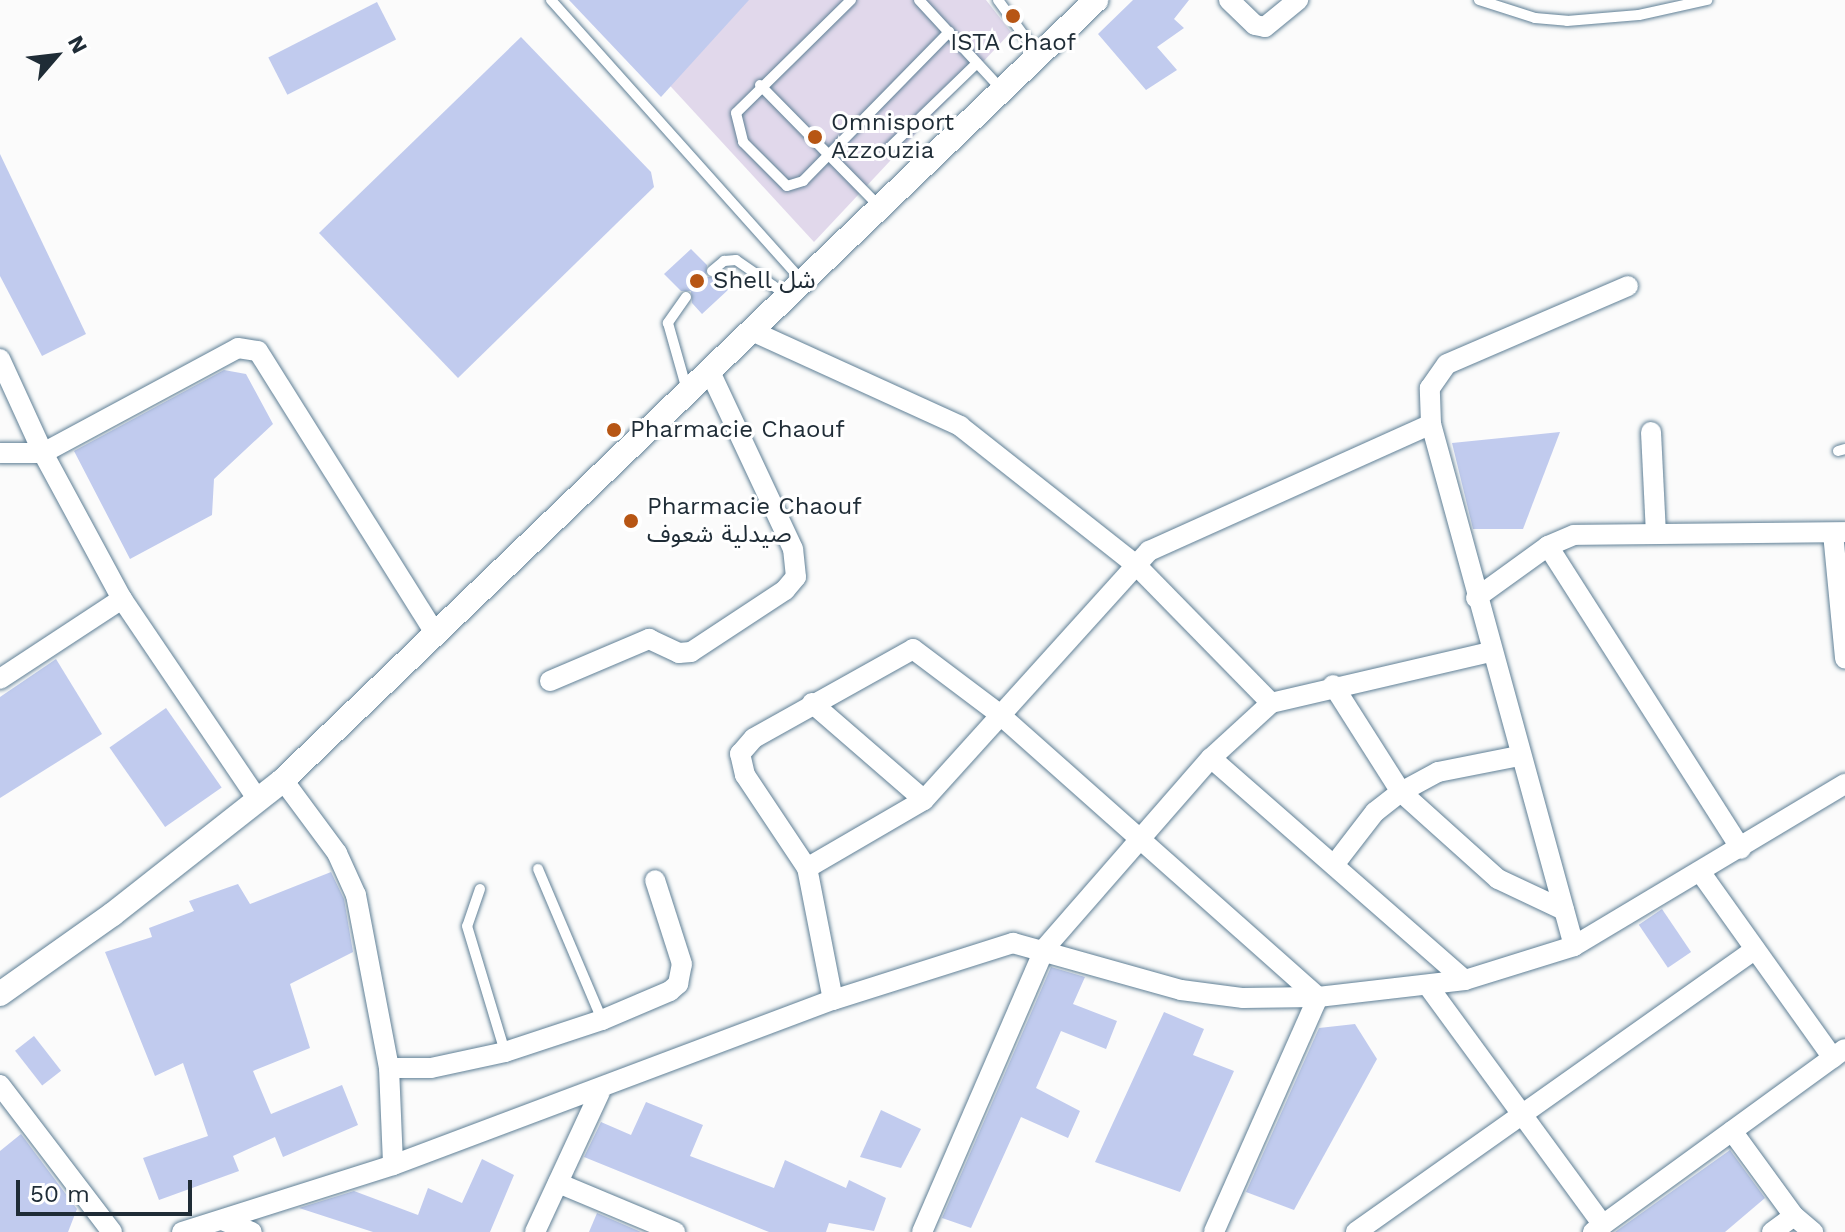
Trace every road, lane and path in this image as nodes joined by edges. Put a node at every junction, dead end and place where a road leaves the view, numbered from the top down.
1 (551, 0) edge
2 (851, 0) edge
3 (919, 0) edge
4 (998, 0) edge
5 (1096, 0) edge
6 (1229, 0) edge
7 (1298, 0) edge
8 (1479, 0) edge
9 (1707, 0) edge
10 (949, 32) junction
11 (1038, 55) junction
12 (977, 63) junction
13 (760, 85) junction
14 (1002, 90) junction
15 (887, 150) dead end
16 (828, 155) junction
17 (880, 208) junction
18 (712, 271) dead end
19 (1628, 286) dead end
20 (797, 290) junction
21 (686, 297) dead end
22 (752, 331) junction
23 (0, 359) edge
24 (710, 372) junction
25 (688, 393) junction
26 (1431, 424) junction
27 (1651, 432) dead end
28 (0, 453) edge
29 (43, 453) junction
30 (1839, 532) edge
31 (1656, 534) junction
32 (1548, 546) junction
33 (1135, 564) junction
34 (1476, 598) junction
35 (122, 599) junction
36 (436, 635) junction
37 (1491, 652) junction
38 (1845, 658) edge
39 (0, 679) edge
40 (550, 681) dead end
41 (1333, 685) junction
42 (812, 703) junction
43 (1271, 703) junction
44 (998, 713) junction
45 (1519, 756) junction
46 (1211, 758) junction
47 (283, 780) junction
48 (1845, 784) edge
49 (1401, 792) junction
50 (924, 800) junction
51 (259, 801) junction
52 (1137, 840) junction
53 (1741, 849) junction
54 (1334, 865) junction
55 (807, 868) junction
56 (538, 869) dead end
57 (1701, 873) junction
58 (655, 880) dead end
59 (480, 889) dead end
60 (1564, 910) junction
61 (1574, 946) junction
62 (1045, 948) junction
63 (1755, 949) junction
64 (1465, 980) junction
65 (1428, 986) junction
66 (0, 994) edge
67 (1318, 997) junction
68 (833, 1000) junction
69 (602, 1020) junction
70 (505, 1052) junction
71 (1839, 1054) edge
72 (389, 1068) junction
73 (0, 1085) edge
74 (600, 1092) junction
75 (1523, 1112) junction
76 (1732, 1131) junction
77 (393, 1165) junction
78 (558, 1183) junction
79 (1794, 1216) junction
80 (222, 1220) junction
81 (1598, 1228) edge
82 (112, 1232) edge
83 (182, 1232) edge
84 (252, 1232) edge
85 (535, 1232) edge
86 (675, 1232) edge
87 (922, 1232) edge
88 (1214, 1232) edge
89 (1356, 1232) edge
90 (1772, 1232) edge
91 (1813, 1232) edge

1 - 20 lane
2 - 13 lane
3 - 10 lane
4 - 11 lane
5 - 11 street
6 - 7 street
8 - 9 lane
10 - 12 lane
10 - 16 lane
11 - 14 street
12 - 14 lane
12 - 15 lane
13 - 16 lane
13 - 16 lane
14 - 17 street
16 - 17 lane
17 - 20 street
18 - 20 lane
19 - 26 street
20 - 22 street
21 - 25 lane
22 - 24 street
22 - 33 street
23 - 29 street
24 - 25 street
24 - 40 street
25 - 36 street
26 - 33 street
26 - 34 street
27 - 31 street
28 - 29 street
29 - 35 street
29 - 36 street
30 - 31 street
30 - 38 street
31 - 32 street
32 - 34 street
32 - 53 street
33 - 43 street
33 - 44 street
34 - 37 street
35 - 39 street
35 - 51 street
36 - 47 street
37 - 41 street
37 - 45 street
41 - 43 street
41 - 49 street
42 - 44 street
42 - 50 street
42 - 55 street
43 - 46 street
44 - 50 street
44 - 52 street
45 - 49 street
45 - 60 street
46 - 52 street
46 - 54 street
47 - 51 street
47 - 72 street
48 - 53 street
49 - 54 street
49 - 60 street
50 - 55 street
51 - 66 street
52 - 62 street
52 - 67 street
53 - 57 street
54 - 64 street
55 - 68 street
56 - 69 lane
57 - 61 street
57 - 63 street
58 - 69 street
59 - 70 lane
60 - 61 street
61 - 64 street
62 - 67 street
62 - 68 street
62 - 87 street
63 - 71 street
63 - 75 street
64 - 65 street
65 - 67 street
65 - 75 street
67 - 88 street
68 - 74 street
69 - 70 street
70 - 72 street
71 - 76 street
72 - 77 street
73 - 82 street
74 - 77 street
74 - 78 street
75 - 81 street
75 - 89 street
76 - 79 street
76 - 81 street
77 - 80 street
78 - 85 street
78 - 86 street
79 - 90 street
79 - 91 street
80 - 83 street
80 - 84 street

